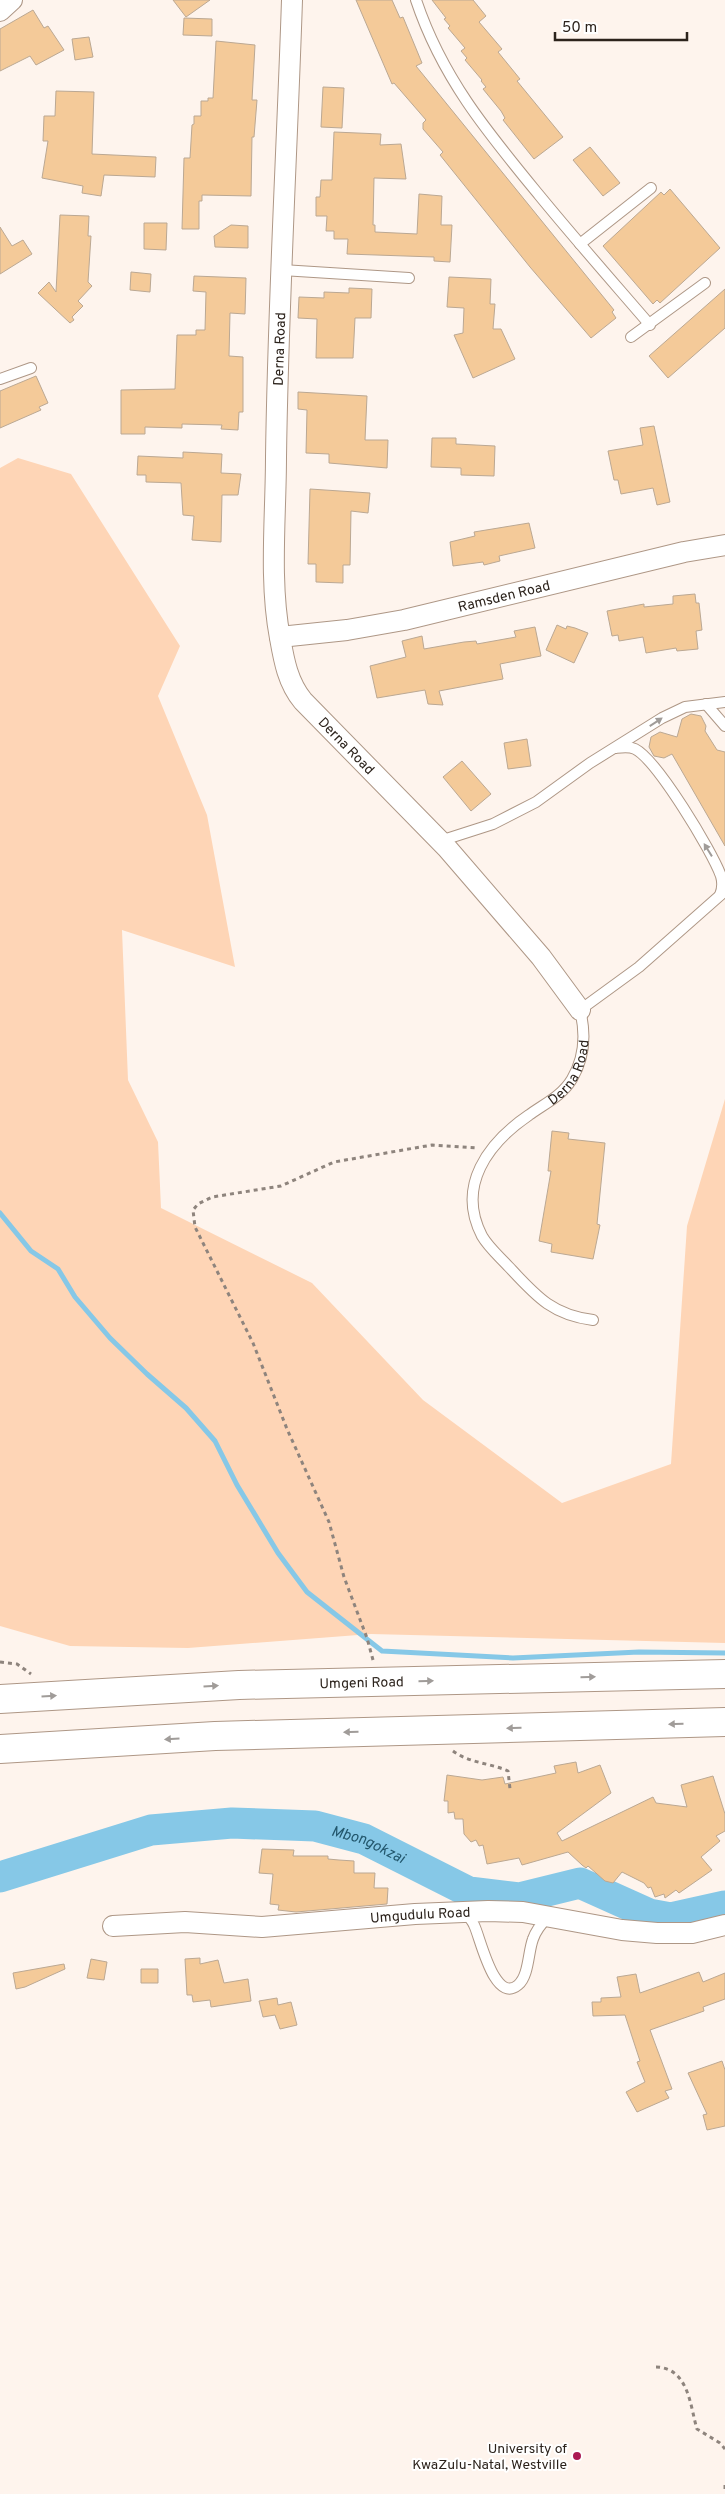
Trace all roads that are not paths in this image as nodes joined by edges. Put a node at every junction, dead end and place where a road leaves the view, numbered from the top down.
1 (12, 0) edge
2 (292, 0) edge
3 (416, 0) edge
4 (0, 11) edge
5 (651, 188) dead end
6 (580, 244) junction
7 (282, 270) junction
8 (409, 278) dead end
9 (705, 283) dead end
10 (650, 325) junction
11 (631, 337) dead end
12 (31, 368) dead end
13 (0, 379) edge
14 (725, 545) edge
15 (280, 637) junction
16 (725, 702) edge
17 (706, 704) junction
18 (725, 726) edge
19 (616, 749) junction
20 (440, 841) junction
21 (723, 893) edge
22 (580, 1010) junction
23 (593, 1320) dead end
24 (725, 1674) edge
25 (0, 1699) edge
26 (725, 1722) edge
27 (0, 1749) edge
28 (462, 1911) junction
29 (548, 1917) junction
30 (725, 1925) edge
31 (113, 1926) dead end

1 - 4 street
2 - 7 street, Derna Road
3 - 6 lane
5 - 6 lane
6 - 10 lane
7 - 8 lane
7 - 15 street, Derna Road
9 - 10 lane
10 - 11 lane
12 - 13 lane
14 - 15 street, Ramsden Road
15 - 20 street, Derna Road
16 - 17 lane
17 - 18 lane
19 -> 17 lane
19 - 20 lane
21 -> 19 lane
20 - 22 street, Derna Road
21 - 22 lane
22 - 23 lane, Derna Road
25 -> 24 highway, Umgeni Road
26 -> 27 highway
28 - 29 street, Umgudulu Road
28 - 29 lane
28 - 31 street, Umgudulu Road
29 - 30 street, Umgudulu Road

